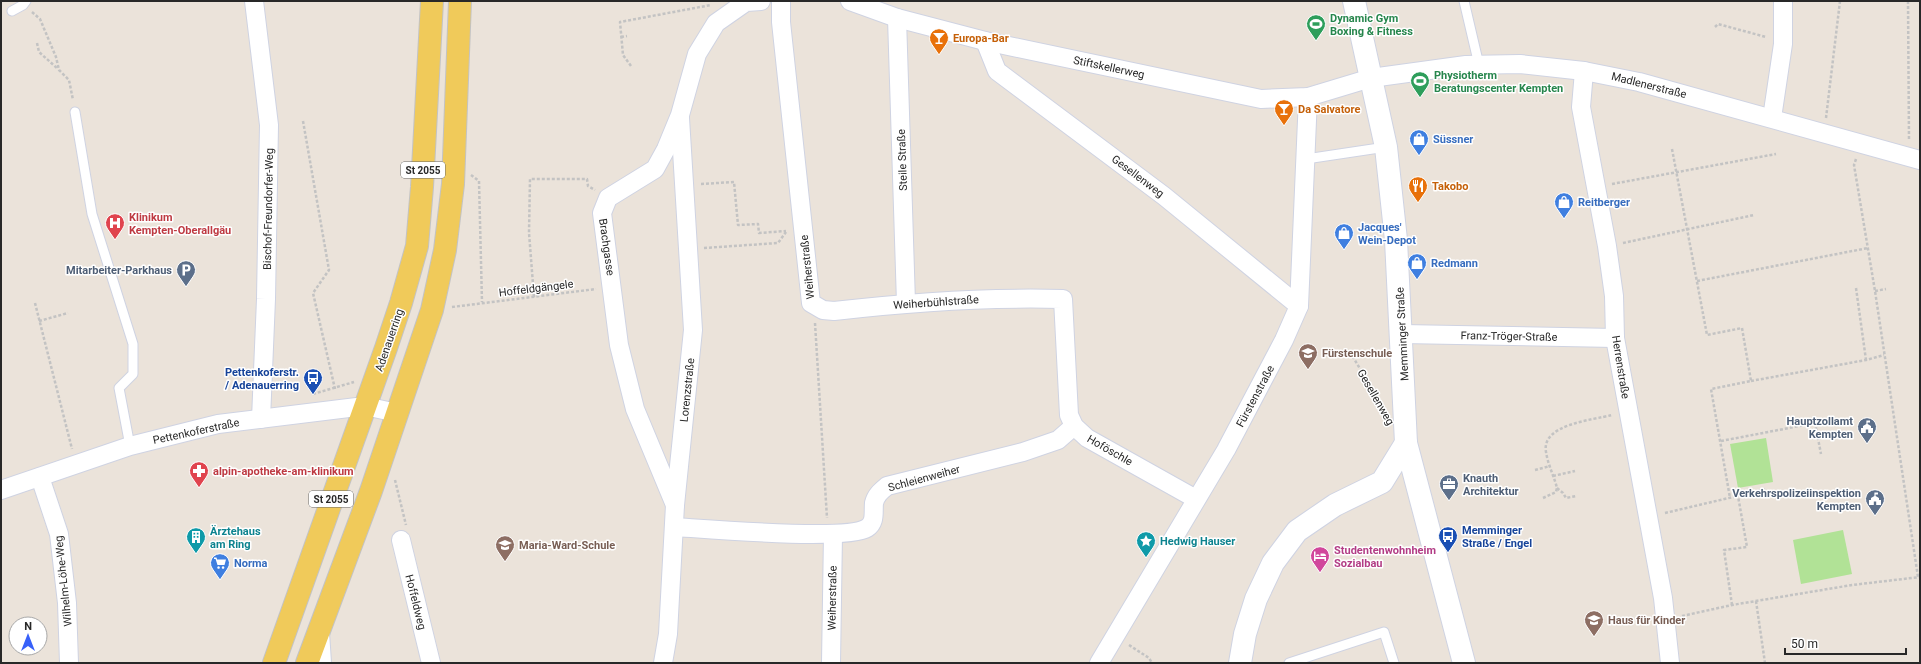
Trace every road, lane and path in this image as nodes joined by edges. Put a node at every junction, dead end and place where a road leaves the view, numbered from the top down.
1 (254, 1) edge
2 (432, 1) edge
3 (460, 1) edge
4 (761, 1) edge
5 (781, 1) edge
6 (850, 1) edge
7 (1354, 1) edge
8 (1464, 1) edge
9 (1783, 1) edge
10 (1840, 1) edge
11 (1908, 1) edge
12 (25, 3) edge
13 (717, 4) dead end
14 (12, 11) dead end
15 (897, 18) junction
16 (1715, 27) dead end
17 (627, 36) dead end
18 (621, 37) junction
19 (37, 42) dead end
20 (985, 42) junction
21 (1783, 44) junction
22 (1479, 65) junction
23 (630, 66) dead end
24 (59, 70) junction
25 (1584, 71) junction
26 (1371, 78) junction
27 (1308, 97) junction
28 (75, 112) joint
29 (680, 115) junction
30 (1772, 118) junction
31 (303, 121) dead end
32 (1824, 133) junction
33 (1860, 143) junction
34 (1386, 147) junction
35 (1672, 149) dead end
36 (1776, 154) dead end
37 (1914, 158) edge
38 (1306, 159) junction
39 (1676, 172) junction
40 (479, 180) dead end
41 (684, 184) junction
42 (1596, 188) junction
43 (608, 198) junction
44 (1754, 215) dead end
45 (1687, 228) junction
46 (795, 231) junction
47 (1607, 246) junction
48 (1868, 248) junction
49 (688, 249) junction
50 (1697, 281) junction
51 (612, 286) junction
52 (1856, 288) dead end
53 (1886, 289) dead end
54 (1875, 291) junction
55 (534, 297) junction
56 (482, 302) junction
57 (35, 303) dead end
58 (811, 303) junction
59 (906, 303) junction
60 (462, 305) dead end
61 (1299, 306) junction
62 (68, 313) dead end
63 (39, 321) junction
64 (1402, 334) junction
65 (1615, 338) junction
66 (1350, 352) dead end
67 (1884, 355) junction
68 (1866, 360) junction
69 (359, 377) dead end
70 (1751, 381) junction
71 (334, 388) junction
72 (312, 394) dead end
73 (365, 406) junction
74 (339, 409) junction
75 (1628, 411) junction
76 (397, 413) junction
77 (1387, 416) dead end
78 (262, 418) junction
79 (1074, 426) junction
80 (1720, 441) junction
81 (1406, 443) junction
82 (130, 446) junction
83 (1821, 454) dead end
84 (76, 463) junction
85 (1550, 466) junction
86 (1535, 470) dead end
87 (1575, 471) dead end
88 (394, 476) dead end
89 (1553, 476) junction
90 (40, 477) junction
91 (1382, 482) junction
92 (1556, 488) junction
93 (1, 490) edge
94 (1767, 490) dead end
95 (1576, 496) dead end
96 (1738, 496) junction
97 (1544, 498) dead end
98 (1730, 498) junction
99 (1196, 499) junction
100 (1421, 503) junction
101 (675, 505) junction
102 (1647, 518) junction
103 (675, 527) junction
104 (830, 534) junction
105 (401, 540) joint
106 (1919, 577) edge
107 (1756, 601) junction
108 (1732, 605) junction
109 (1665, 620) junction
110 (320, 629) junction
111 (1136, 649) dead end
112 (70, 663) edge
113 (274, 663) edge
114 (307, 663) edge
115 (322, 663) edge
116 (431, 663) edge
117 (663, 663) edge
118 (831, 663) edge
119 (1099, 663) edge
120 (1152, 663) edge
121 (1240, 663) edge
122 (1289, 663) edge
123 (1394, 663) edge
124 (1464, 663) edge
125 (1670, 663) edge
126 (1765, 663) edge

1 - 78 street, Bischof-Freundorfer-Weg
2 - 73 main road, Adenauerring / St 2055
3 - 76 main road, St 2055
4 - 29 street
5 - 46 street, Weiherstraße
6 - 15 street, Stiftskellerweg
7 - 26 street, Memminger Straße
8 - 22 lane
9 - 21 street
10 - 32 path
11 - 37 path
12 - 14 lane
12 - 24 path
13 - 18 path
15 - 20 street, Stiftskellerweg
15 - 59 street, Steile Straße
16 - 21 path
17 - 18 path
18 - 23 path
19 - 24 path
20 - 27 street, Stiftskellerweg
20 - 61 street, Gesellenweg
21 - 30 street
22 - 25 street, Madlenerstraße
22 - 26 street, Madlenerstraße
24 - 28 path
25 - 30 street, Madlenerstraße
25 - 42 street, Herrenstraße
26 - 27 street, Stiftskellerweg
26 - 34 street, Memminger Straße
27 - 38 street, Fürstenstraße
28 - 82 lane
29 - 41 street, Lorenzstraße
29 - 43 street
30 - 32 street, Madlenerstraße
31 - 71 path
32 - 33 street, Madlenerstraße
33 - 37 street, Madlenerstraße
33 - 48 path
34 - 38 lane
34 - 64 street, Memminger Straße
35 - 39 path
36 - 39 path
38 - 61 street, Fürstenstraße
39 - 42 path
39 - 45 path
40 - 56 path
41 - 46 path
41 - 49 street, Lorenzstraße
42 - 47 street, Herrenstraße
43 - 51 street, Brachgasse
43 - 55 path
44 - 45 path
45 - 47 path
45 - 50 path
46 - 49 path
46 - 58 street, Weiherstraße
47 - 65 street, Herrenstraße
48 - 50 path
48 - 54 path
49 - 101 street, Lorenzstraße
50 - 70 path
51 - 55 path, Hoffeldgängele
51 - 101 street, Brachgasse
52 - 68 path
53 - 54 path
54 - 67 path
55 - 56 path, Hoffeldgängele
56 - 60 path, Hoffeldgängele
57 - 63 path
58 - 59 street, Weiherbühlstraße
58 - 104 path, Weiherstraße
59 - 79 street, Weiherbühlstraße
61 - 99 street, Fürstenstraße
62 - 63 path
63 - 84 path
64 - 65 street, Franz-Tröger-Straße
64 - 81 street, Memminger Straße
65 - 75 street, Herrenstraße
66 - 77 path, Gesellenweg
67 - 68 path
67 - 106 path
68 - 70 path
69 - 71 path
70 - 80 path
71 - 72 path
71 - 74 path
73 - 74 street, Pettenkoferstraße
73 - 76 street, Pettenkoferstraße
73 - 113 main road, Adenauerring / St 2055
74 - 78 street, Pettenkoferstraße
75 - 85 path
75 - 102 street, Herrenstraße
76 - 110 main road, St 2055
78 - 82 street, Pettenkoferstraße
79 - 99 street, Hoföschle
79 - 104 street, Schleienweiher
80 - 83 path
80 - 98 path
81 - 91 street
81 - 100 street, Memminger Straße
82 - 84 street, Pettenkoferstraße
84 - 90 street, Pettenkoferstraße
85 - 86 path
85 - 89 path
87 - 89 path
88 - 105 path
89 - 92 path
90 - 93 street, Pettenkoferstraße
90 - 112 street, Wilhelm-Löhe-Weg
91 - 100 street
91 - 121 street
92 - 95 path
92 - 97 path
94 - 96 path
96 - 98 path
96 - 108 path
98 - 102 path
99 - 119 street, Fürstenstraße
100 - 124 street, Memminger Straße
101 - 103 street, Lorenzstraße
102 - 109 street, Herrenstraße
103 - 104 street, Schleienweiher
103 - 117 street, Lorenzstraße
104 - 118 street, Weiherstraße
105 - 116 street, Hoffeldweg
106 - 107 path
107 - 108 path
107 - 126 path
108 - 109 path
109 - 125 street, Herrenstraße
110 - 114 main road, St 2055
110 - 115 street
111 - 120 path
122 - 123 lane

